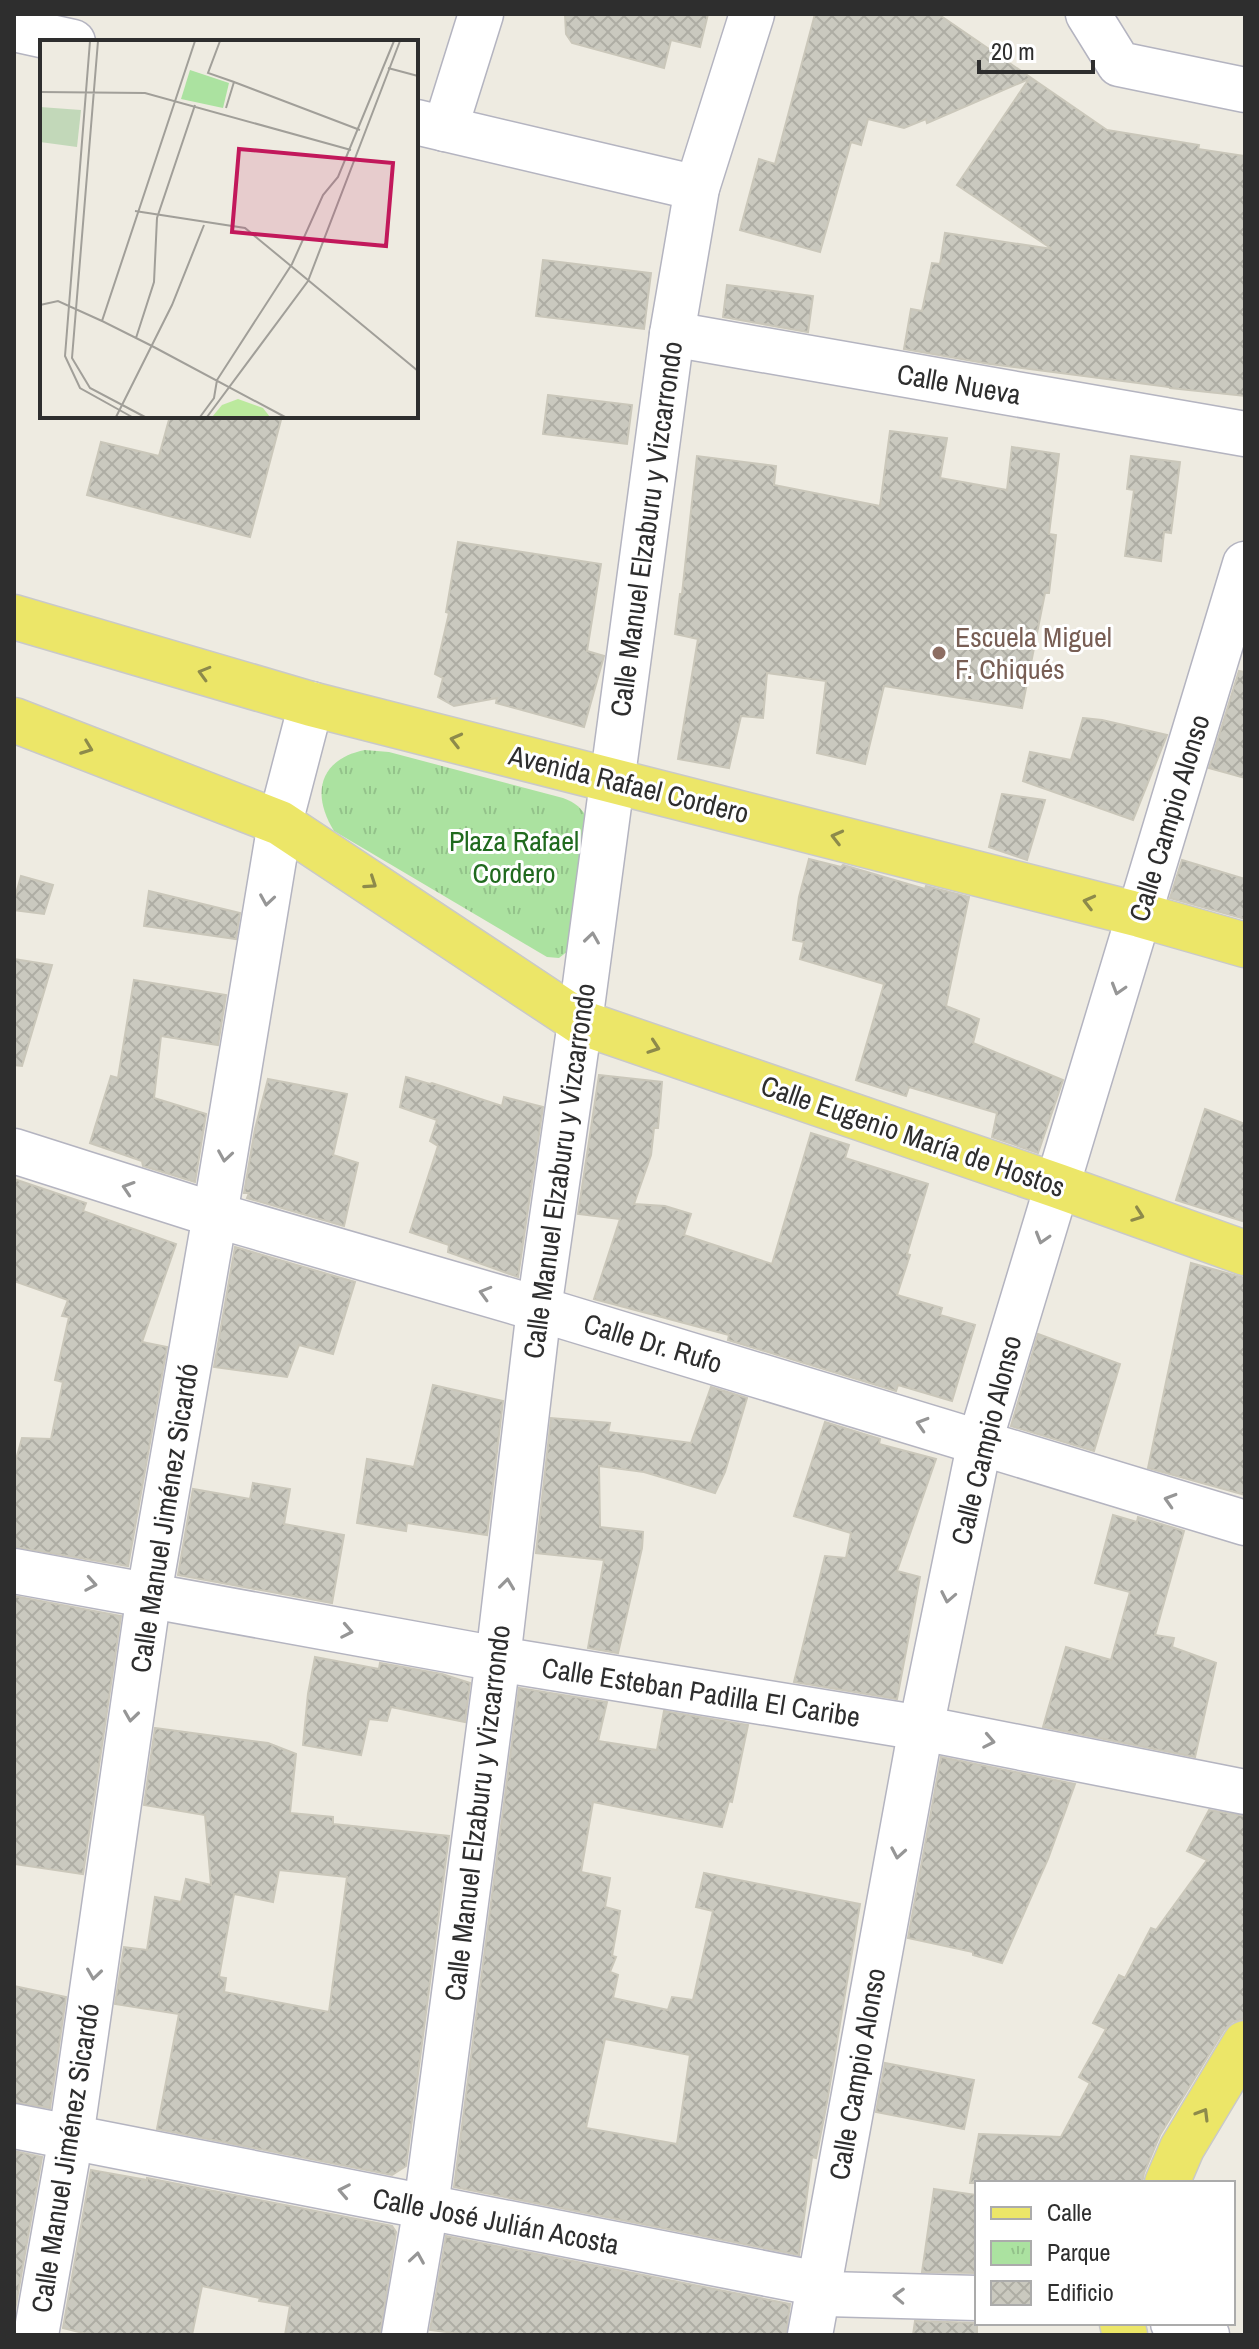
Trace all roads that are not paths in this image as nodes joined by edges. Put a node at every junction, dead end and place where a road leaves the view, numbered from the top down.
1 (481, 14) edge
2 (752, 14) edge
3 (1088, 14) edge
4 (14, 29) edge
5 (64, 40) edge
6 (1245, 90) edge
7 (431, 125) edge
8 (697, 188) junction
9 (672, 334) junction
10 (1245, 434) edge
11 (1245, 564) edge
12 (14, 617) edge
13 (311, 704) junction
14 (14, 720) edge
15 (613, 780) junction
16 (280, 823) junction
17 (1140, 915) junction
18 (1245, 945) edge
19 (580, 1022) junction
20 (14, 1151) edge
21 (1058, 1186) junction
22 (215, 1215) junction
23 (1245, 1253) edge
24 (539, 1309) junction
25 (980, 1441) junction
26 (1245, 1523) edge
27 (14, 1571) edge
28 (149, 1594) junction
29 (498, 1659) junction
30 (921, 1728) junction
31 (1245, 1792) edge
32 (1245, 2043) edge
33 (14, 2126) edge
34 (71, 2137) junction
35 (1168, 2181) edge
36 (426, 2207) junction
37 (819, 2284) junction
38 (975, 2298) edge
39 (1179, 2325) edge
40 (36, 2335) edge
41 (404, 2335) edge
42 (810, 2335) edge
43 (1207, 2335) edge

1 - 7 street
2 - 8 street, Calle Manuel Elzaburu y Vizcarrondo
3 - 6 street
4 - 5 street
7 - 8 street
8 - 9 street, Calle Manuel Elzaburu y Vizcarrondo
9 - 10 street, Calle Nueva
9 - 15 street, Calle Manuel Elzaburu y Vizcarrondo
11 - 17 street, Calle Campio Alonso
13 -> 12 main road, Avenida Rafael Cordero
15 -> 13 main road, Avenida Rafael Cordero
13 - 16 street, Calle Manuel Jiménez Sicardó
14 -> 16 main road
17 -> 15 main road, Avenida Rafael Cordero
19 -> 15 street, Calle Manuel Elzaburu y Vizcarrondo
16 -> 19 main road
16 -> 22 street, Calle Manuel Jiménez Sicardó
17 - 18 main road, Avenida Rafael Cordero
17 -> 21 street, Calle Campio Alonso
19 -> 21 main road, Calle Eugenio María de Hostos
19 - 24 street, Calle Manuel Elzaburu y Vizcarrondo
22 -> 20 street, Calle Dr. Rufo
21 -> 23 main road, Calle Eugenio María de Hostos
21 -> 25 street, Calle Campio Alonso
24 -> 22 street, Calle Dr. Rufo
22 - 28 street, Calle Manuel Jiménez Sicardó
25 -> 24 street, Calle Dr. Rufo
29 -> 24 street, Calle Manuel Elzaburu y Vizcarrondo
26 -> 25 street, Calle Dr. Rufo
25 -> 30 street, Calle Campio Alonso
27 -> 28 street, Calle Esteban Padilla El Caribe
28 -> 29 street, Calle Esteban Padilla El Caribe
28 -> 34 street, Calle Manuel Jiménez Sicardó
29 - 30 street, Calle Esteban Padilla El Caribe
29 - 36 street, Calle Manuel Elzaburu y Vizcarrondo
30 -> 31 street, Calle Esteban Padilla El Caribe
30 -> 37 street, Calle Campio Alonso
35 -> 32 main road
33 - 34 street, Calle José Julián Acosta
36 -> 34 street, Calle José Julián Acosta
34 - 40 street, Calle Manuel Jiménez Sicardó
36 - 37 street, Calle José Julián Acosta
41 -> 36 street, Calle Manuel Elzaburu y Vizcarrondo
38 -> 37 street, Calle José Julián Acosta
37 - 42 street, Calle Campio Alonso
39 - 43 street

